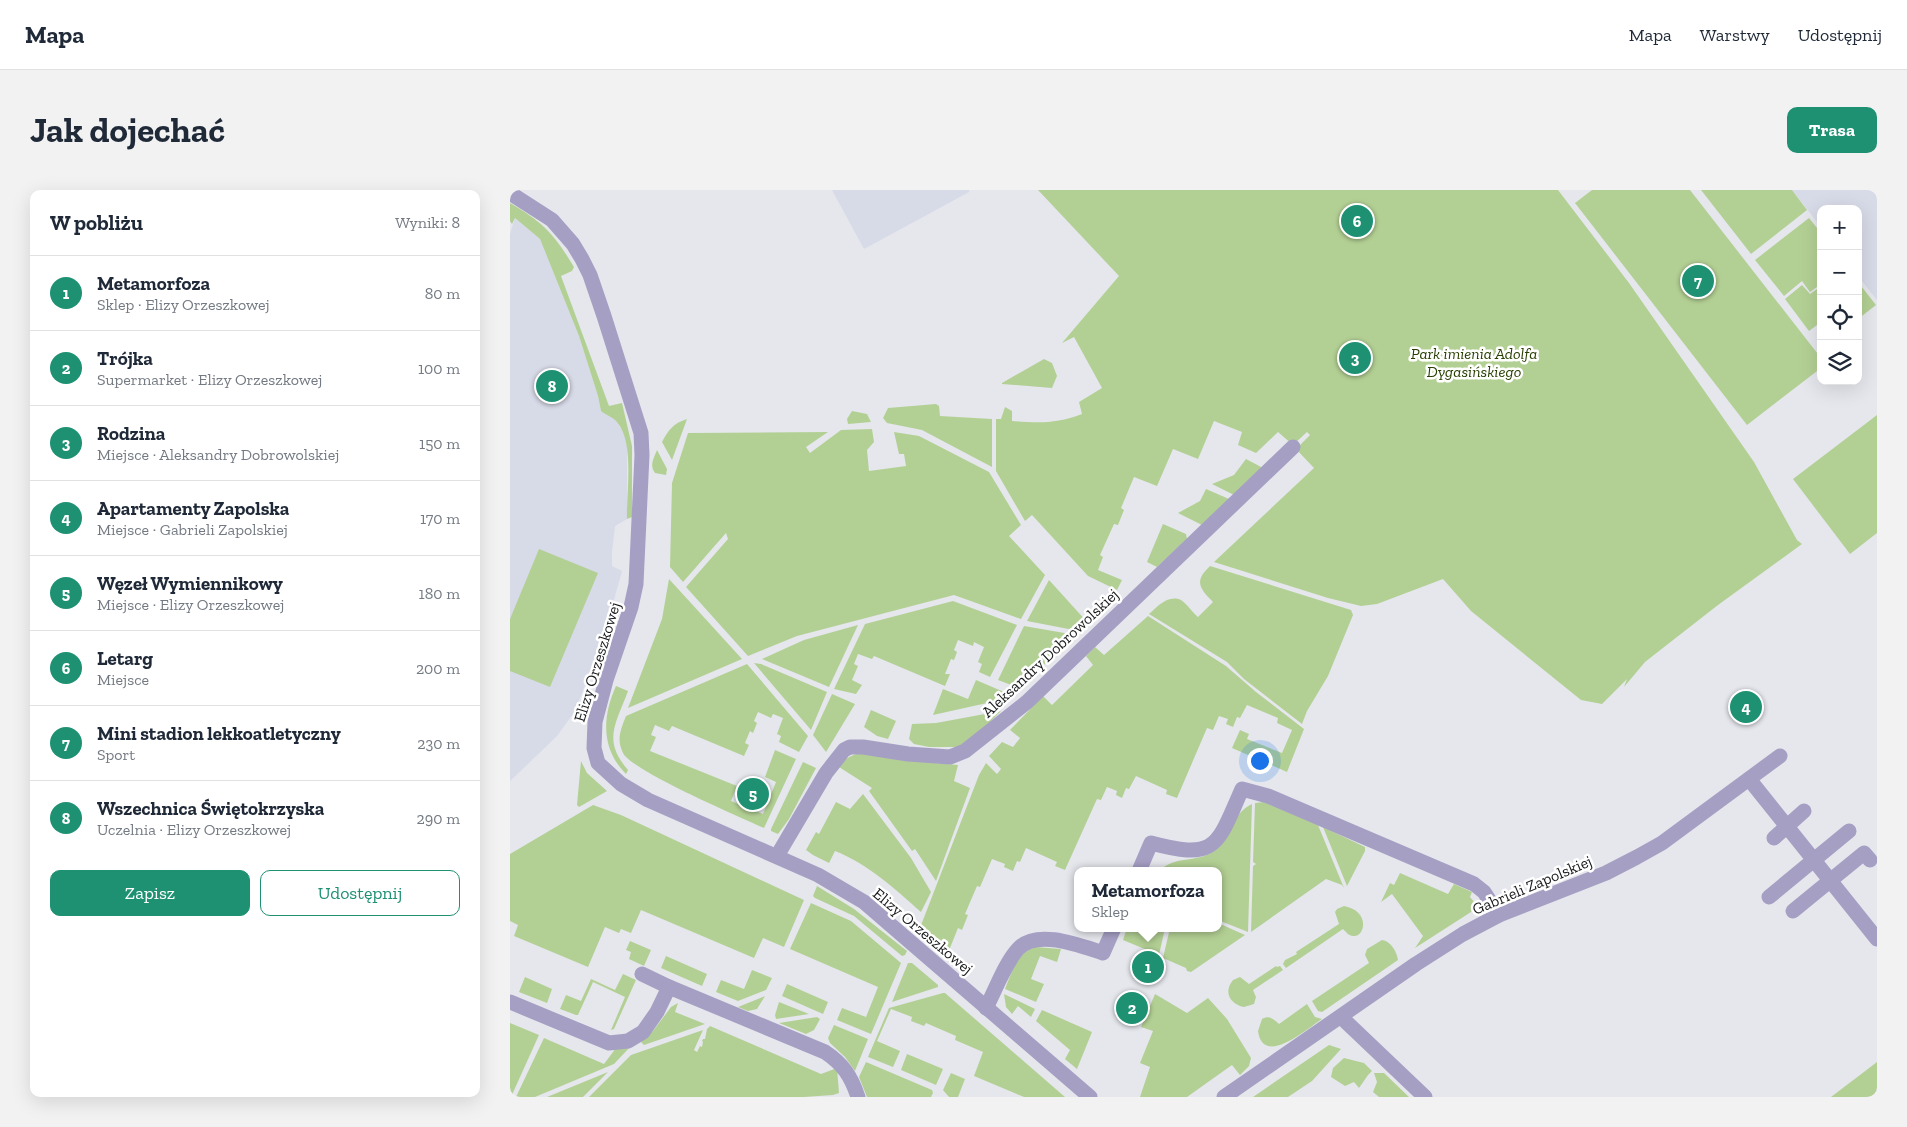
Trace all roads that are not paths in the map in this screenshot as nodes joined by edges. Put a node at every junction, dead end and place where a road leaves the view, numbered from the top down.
1 (510, 193) edge
2 (1293, 447) dead end
3 (1780, 756) dead end
4 (1749, 779) junction
5 (1804, 811) dead end
6 (1787, 826) junction
7 (1849, 831) dead end
8 (1774, 838) dead end
9 (777, 856) junction
10 (1814, 860) junction
11 (1870, 860) dead end
12 (1141, 867) edge
13 (1830, 881) junction
14 (1769, 897) dead end
15 (1793, 911) dead end
16 (1499, 915) junction
17 (1112, 932) edge
18 (1877, 939) edge
19 (642, 974) dead end
20 (669, 988) junction
21 (510, 1002) edge
22 (986, 1008) junction
23 (1341, 1017) junction
24 (858, 1097) edge
25 (1090, 1097) edge
26 (1224, 1097) edge
27 (1425, 1097) edge

1 - 9 street, Elizy Orzeszkowej
2 - 9 street, Aleksandry Dobrowolskiej
3 - 4 street, Gabrieli Zapolskiej
4 - 6 street
4 - 16 street, Gabrieli Zapolskiej
5 - 6 street
6 - 8 street
6 - 10 street
7 - 10 street
9 - 22 street, Elizy Orzeszkowej
10 - 13 street
10 - 14 street
11 - 13 street
12 - 16 street
13 - 15 street
13 - 18 street
16 - 23 street, Gabrieli Zapolskiej
17 - 22 street
19 - 20 street
20 - 21 street
20 - 24 street
22 - 25 street, Elizy Orzeszkowej
23 - 26 street, Gabrieli Zapolskiej
23 - 27 street

